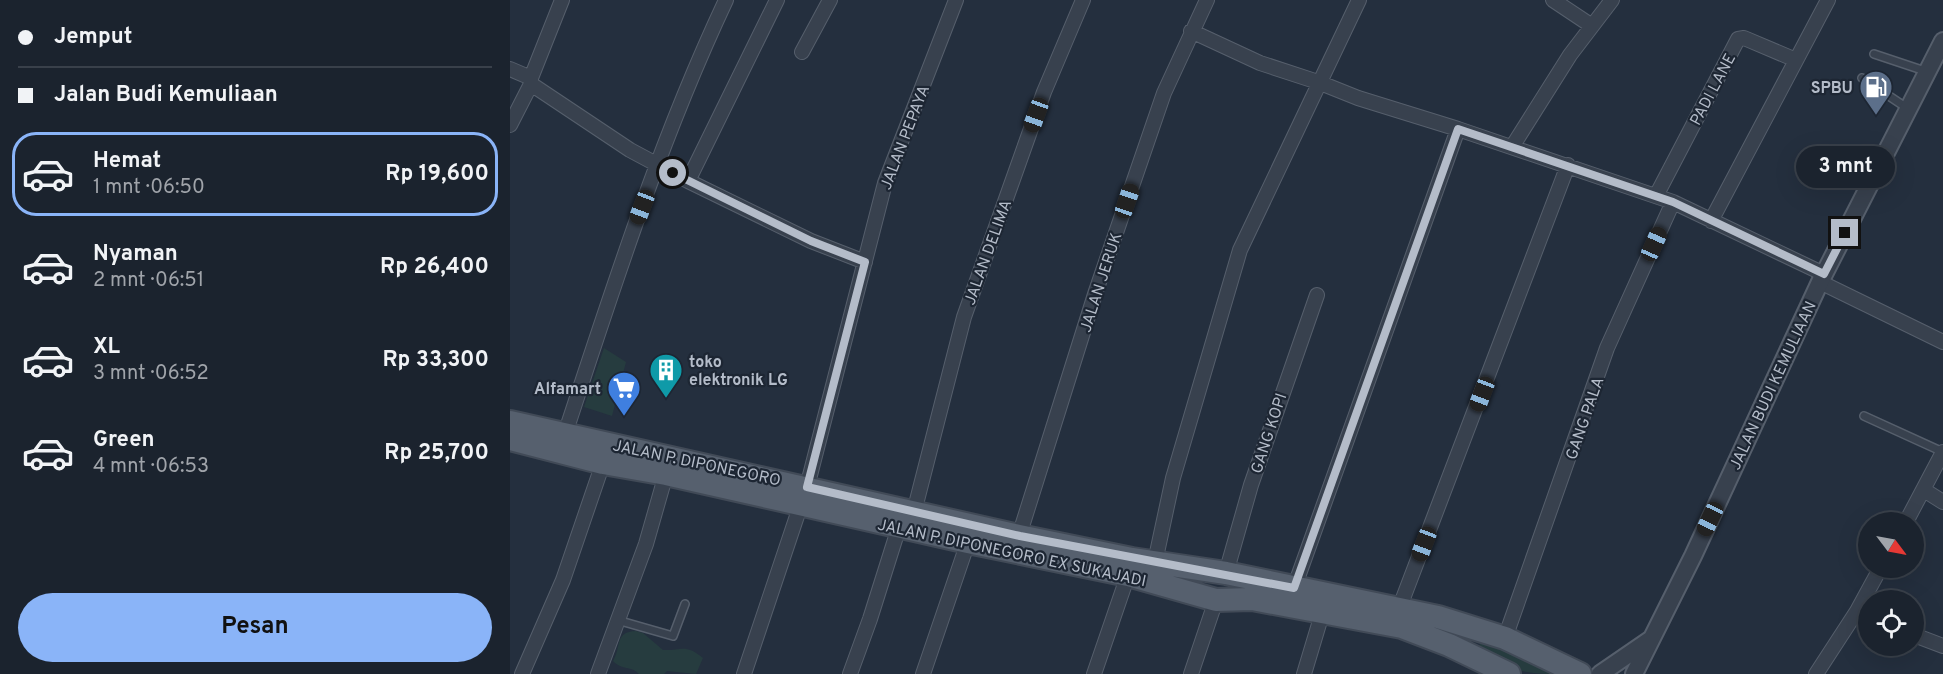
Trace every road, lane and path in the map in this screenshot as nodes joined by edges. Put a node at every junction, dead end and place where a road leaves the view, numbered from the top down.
1 (562, 0) edge
2 (726, 0) edge
3 (777, 0) edge
4 (830, 0) edge
5 (1083, 0) edge
6 (1207, 0) edge
7 (1359, 0) edge
8 (1553, 0) edge
9 (1612, 0) edge
10 (1828, 0) edge
11 (955, 1) edge
12 (1592, 26) junction
13 (1191, 31) junction
14 (1942, 47) edge
15 (802, 52) dead end
16 (1874, 54) dead end
17 (1796, 60) junction
18 (510, 69) edge
19 (1928, 72) junction
20 (1862, 78) dead end
21 (531, 81) junction
22 (1318, 82) junction
23 (1909, 109) junction
24 (510, 125) edge
25 (1458, 129) junction
26 (1512, 147) junction
27 (658, 165) junction
28 (1568, 165) junction
29 (688, 181) junction
30 (1656, 196) junction
31 (1673, 202) junction
32 (1711, 221) junction
33 (865, 262) junction
34 (1822, 278) junction
35 (1317, 294) dead end
36 (1943, 342) edge
37 (1864, 416) dead end
38 (510, 422) edge
39 (565, 434) junction
40 (510, 439) edge
41 (1943, 452) edge
42 (603, 463) junction
43 (666, 474) junction
44 (1924, 490) junction
45 (804, 496) junction
46 (1943, 502) edge
47 (1912, 512) edge
48 (906, 520) junction
49 (1020, 536) junction
50 (968, 542) junction
51 (1155, 562) junction
52 (1226, 573) junction
53 (1128, 575) junction
54 (1294, 588) junction
55 (1216, 600) junction
56 (685, 604) dead end
57 (1399, 609) junction
58 (1322, 614) junction
59 (617, 620) junction
60 (1858, 620) edge
61 (1654, 636) junction
62 (1505, 638) junction
63 (1924, 639) edge
64 (1943, 646) edge
65 (522, 674) edge
66 (598, 674) edge
67 (744, 674) edge
68 (850, 674) edge
69 (923, 674) edge
70 (1094, 674) edge
71 (1191, 674) edge
72 (1304, 674) edge
73 (1509, 674) edge
74 (1580, 674) edge
75 (1600, 674) edge
76 (1634, 674) edge
77 (1816, 674) edge

1 - 21 street
2 - 27 street
3 - 29 street
4 - 15 street
5 - 48 street, JALAN DELIMA
6 - 13 street, JALAN JERUK
7 - 22 street
8 - 12 street
9 - 12 street
10 - 17 street
11 - 33 street, JALAN PEPAYA
12 - 26 street
13 - 22 street
13 - 49 street, JALAN JERUK
14 - 19 street, JALAN BUDI KEMULIAAN
16 - 19 lane
17 - 30 street, PADI LANE
17 - 32 street
18 - 21 street
19 - 23 street, JALAN BUDI KEMULIAAN
20 - 23 lane
21 - 24 street
21 - 27 street
22 - 25 street
22 - 51 street
23 - 34 street, JALAN BUDI KEMULIAAN
25 - 26 street
25 - 54 street
26 - 28 street
27 - 29 street
27 - 39 street
28 - 30 street
28 - 57 street
29 - 33 street
30 - 31 street
31 - 32 street
31 - 62 street, GANG PALA
32 - 34 street
33 - 45 street, JALAN PEPAYA
34 - 36 street
34 - 61 street, JALAN BUDI KEMULIAAN
35 - 52 street, GANG KOPI
37 - 41 lane
38 - 39 main road, JALAN P. DIPONEGORO
39 - 45 main road, JALAN P. DIPONEGORO
40 - 42 main road, JALAN P. DIPONEGORO EX SUKAJADI
41 - 44 street
42 - 43 main road, JALAN P. DIPONEGORO EX SUKAJADI
42 - 65 street
43 - 45 main road, JALAN P. DIPONEGORO EX SUKAJADI
43 - 59 street
44 - 46 street
44 - 47 street
45 - 48 main road, JALAN P. DIPONEGORO EX SUKAJADI
45 - 67 street, JALAN PEPAYA
48 - 49 main road
48 - 50 main road, JALAN P. DIPONEGORO EX SUKAJADI
48 - 68 street, JALAN DELIMA
49 - 51 main road
50 - 53 main road, JALAN P. DIPONEGORO EX SUKAJADI
50 - 69 street
51 - 52 main road
52 - 54 main road
53 - 55 main road, JALAN P. DIPONEGORO EX SUKAJADI
53 - 70 street
54 - 57 main road
55 - 58 main road, JALAN P. DIPONEGORO EX SUKAJADI
55 - 71 street
56 - 59 lane
57 - 62 main road
58 - 72 street
58 - 73 main road, JALAN P. DIPONEGORO EX SUKAJADI
59 - 66 street
60 - 77 street
61 - 75 street, JALAN BUDI KEMULIAAN
61 - 76 street, JALAN BUDI KEMULIAAN
62 - 74 main road
63 - 64 street

